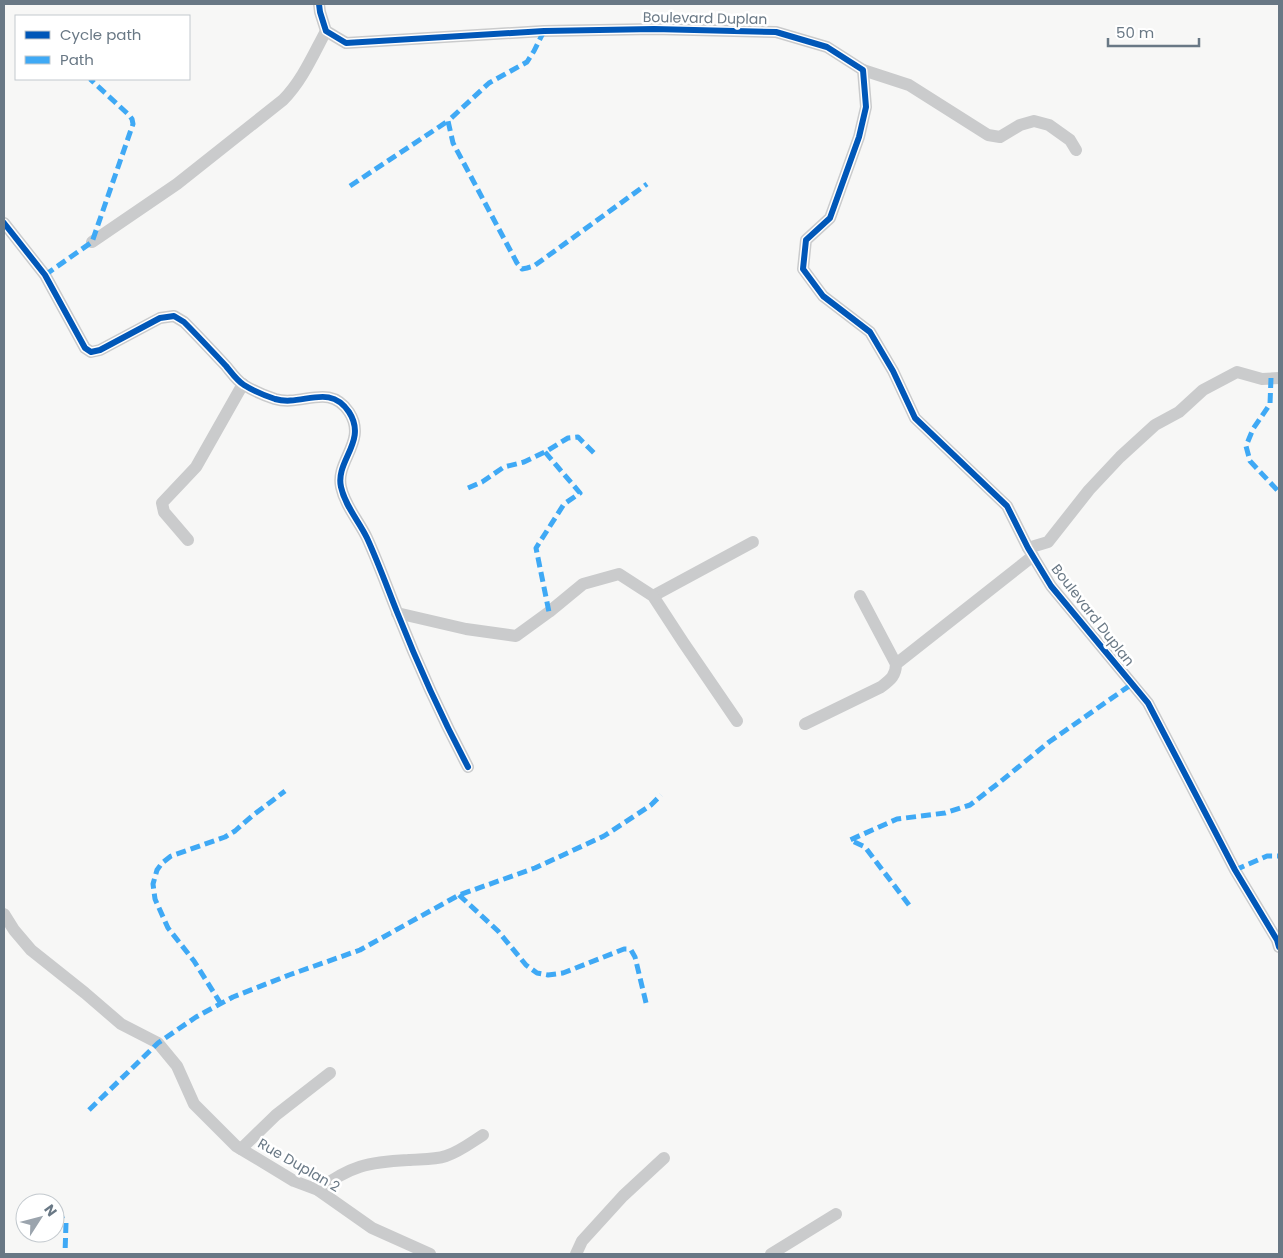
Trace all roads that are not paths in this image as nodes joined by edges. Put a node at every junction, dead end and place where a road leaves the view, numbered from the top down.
1 (319, 4) edge
2 (326, 31) junction
3 (863, 70) junction
4 (1076, 150) dead end
5 (4, 223) edge
6 (92, 242) dead end
7 (1279, 378) edge
8 (243, 384) junction
9 (188, 540) dead end
10 (753, 542) dead end
11 (1031, 552) junction
12 (653, 596) junction
13 (860, 596) dead end
14 (397, 613) junction
15 (896, 664) junction
16 (738, 721) dead end
17 (805, 724) dead end
18 (468, 767) dead end
19 (4, 914) edge
20 (1279, 947) edge
21 (330, 1073) dead end
22 (483, 1135) dead end
23 (241, 1149) junction
24 (664, 1158) dead end
25 (318, 1190) junction
26 (836, 1214) dead end
27 (430, 1254) edge
28 (576, 1254) edge
29 (771, 1254) edge

1 - 2 street
2 - 3 street, Boulevard Duplan
2 - 6 street
3 - 4 street
3 - 11 street, Boulevard Duplan
5 - 8 street
7 - 11 street
8 - 9 street
8 - 14 street
10 - 12 street
11 - 15 street
11 - 20 street, Boulevard Duplan
12 - 14 street
12 - 16 street
13 - 15 street
14 - 18 street
15 - 17 street
19 - 23 street, Rue Duplan 2
21 - 23 street
22 - 25 street
23 - 25 street, Rue Duplan 2
24 - 28 street
25 - 27 street, Rue Duplan 2
26 - 29 street

